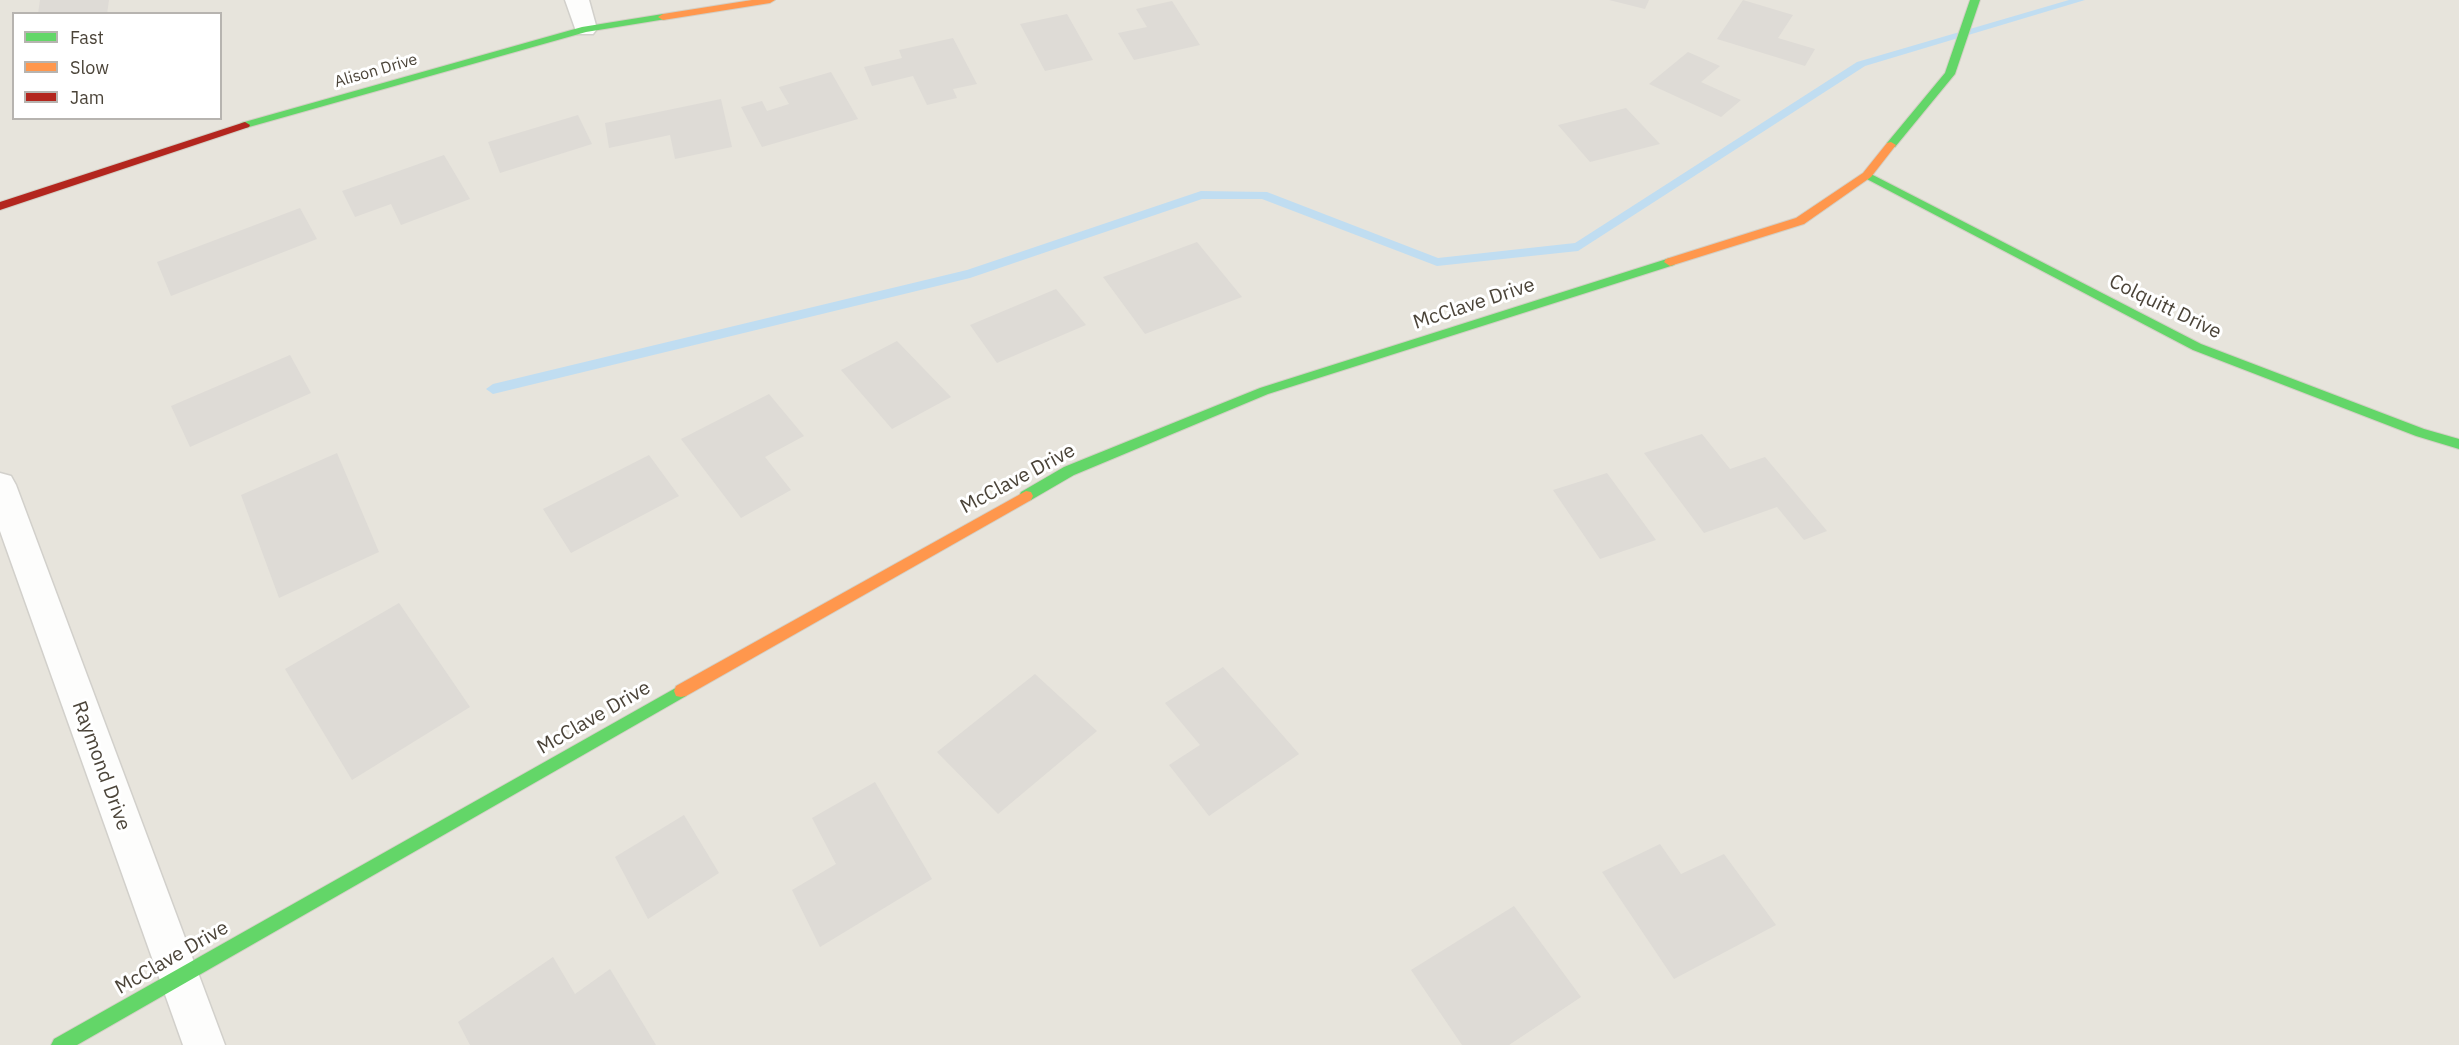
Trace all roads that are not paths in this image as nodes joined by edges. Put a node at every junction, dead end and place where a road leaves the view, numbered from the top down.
1 (577, 0) edge
2 (770, 0) edge
3 (1975, 0) edge
4 (585, 29) junction
5 (1867, 175) junction
6 (0, 206) edge
7 (2459, 444) edge
8 (0, 485) edge
9 (177, 977) junction
10 (60, 1045) edge
11 (204, 1045) edge

1 - 4 street
2 - 4 street, Alison Drive
3 - 5 street, McClave Drive
4 - 6 street, Alison Drive
5 - 7 street, Colquitt Drive
5 - 9 street, McClave Drive
8 - 9 street, Raymond Drive
9 - 10 street, McClave Drive
9 - 11 street, Raymond Drive

